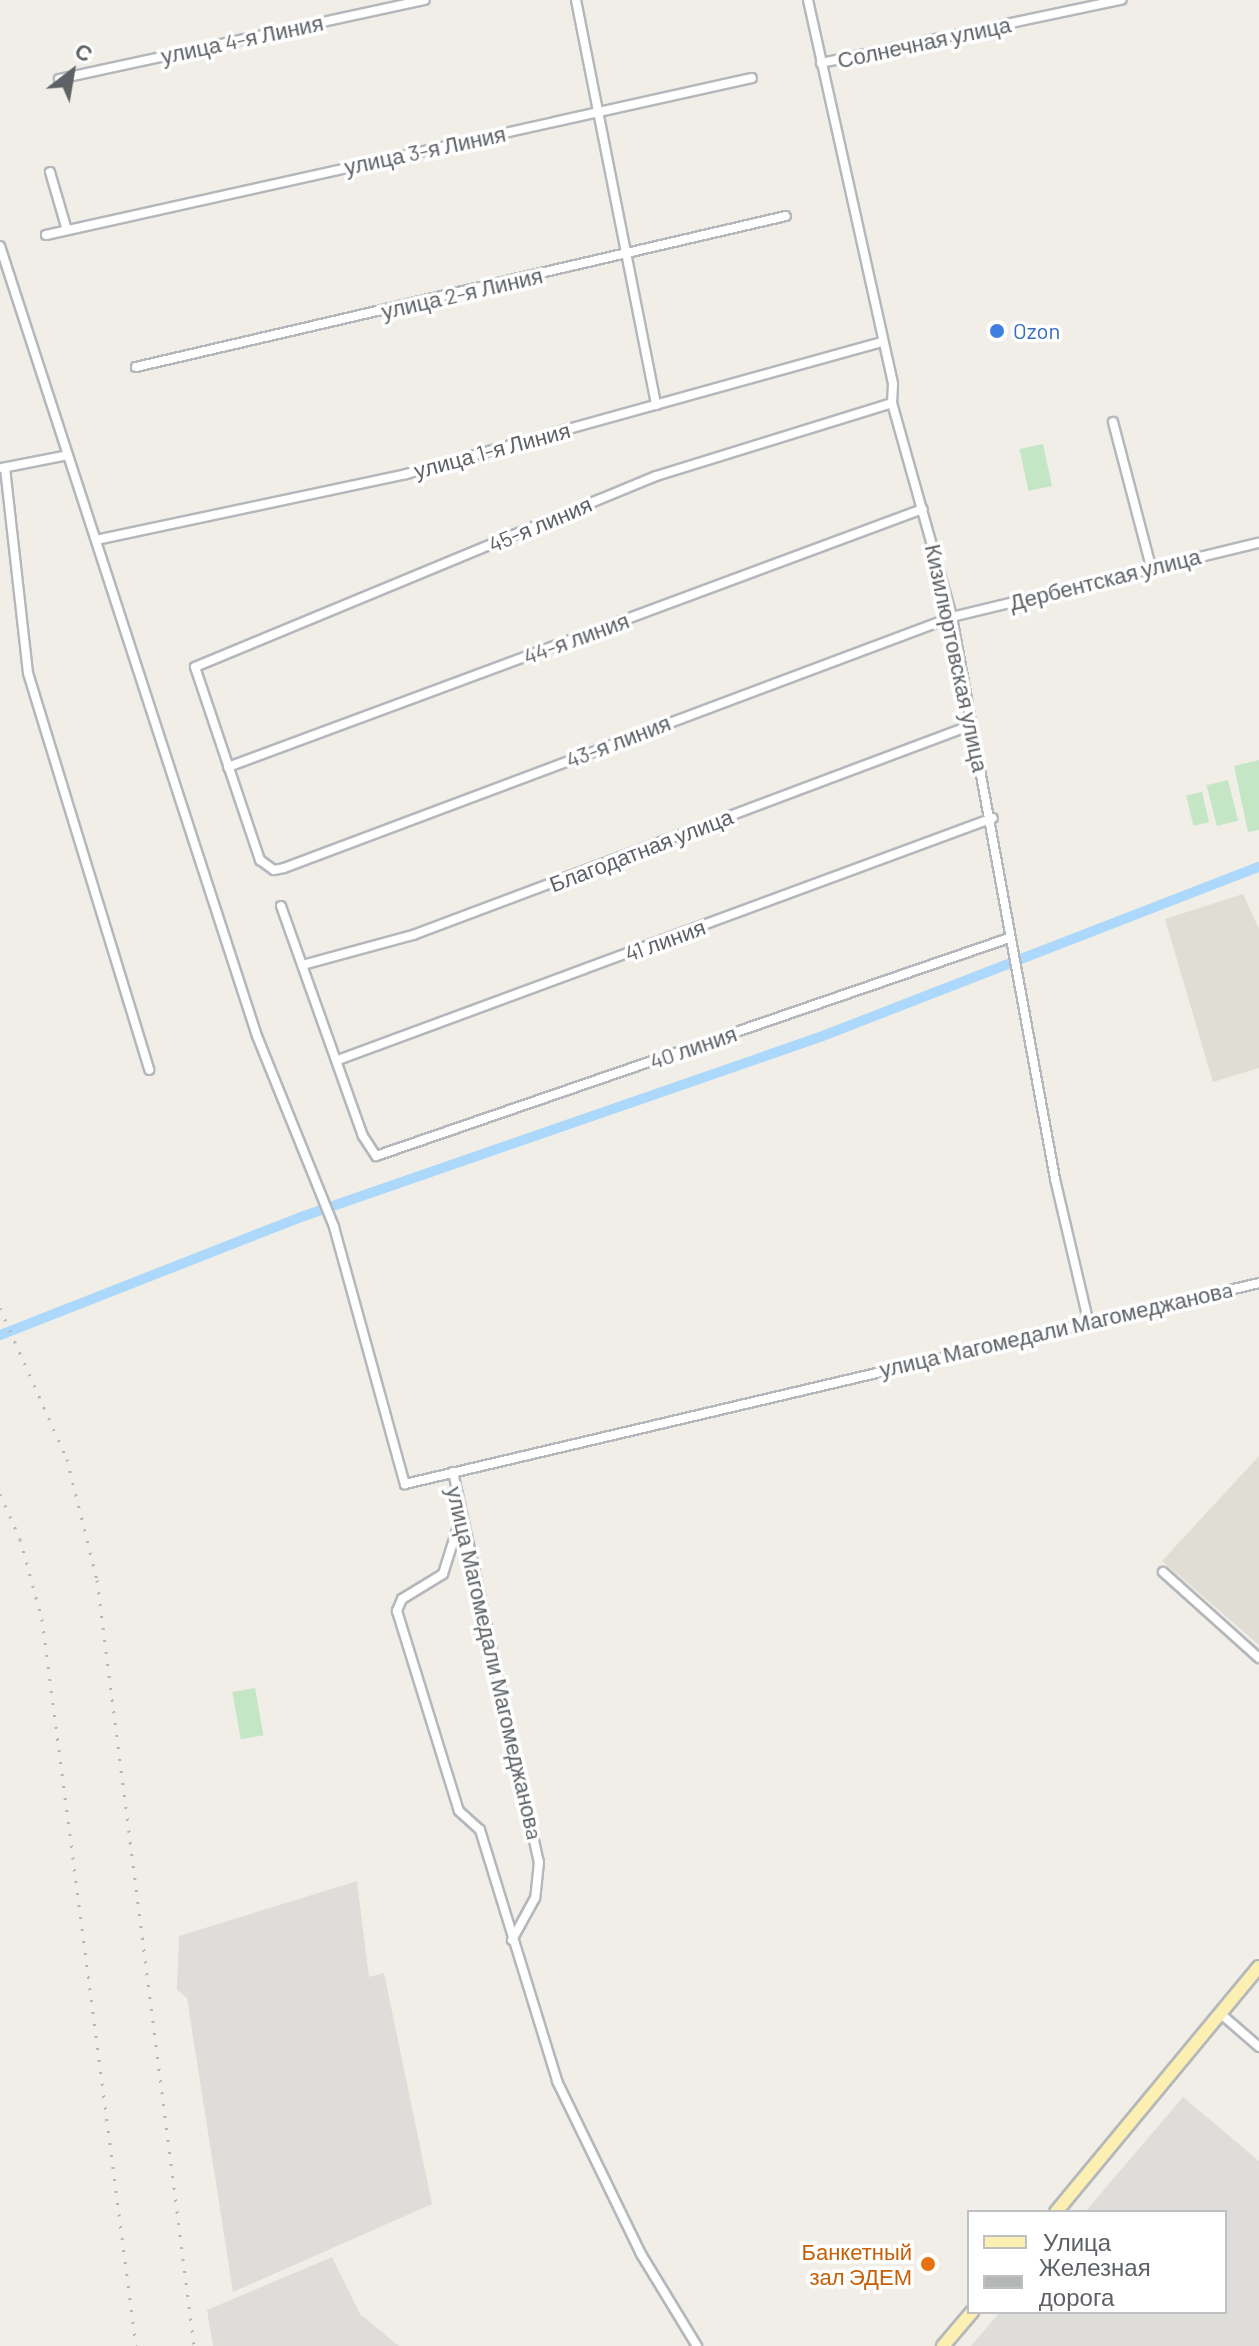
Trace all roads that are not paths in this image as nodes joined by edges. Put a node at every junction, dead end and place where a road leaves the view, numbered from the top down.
1 (425, 0) edge
2 (576, 0) edge
3 (808, 0) edge
4 (1121, 0) edge
5 (821, 63) junction
6 (752, 78) dead end
7 (59, 79) dead end
8 (602, 112) junction
9 (50, 172) dead end
10 (786, 216) dead end
11 (67, 230) junction
12 (46, 235) dead end
13 (0, 246) edge
14 (628, 255) junction
15 (883, 342) junction
16 (136, 367) dead end
17 (892, 403) junction
18 (656, 405) junction
19 (1113, 422) dead end
20 (68, 455) junction
21 (2, 468) edge
22 (923, 509) junction
23 (96, 540) junction
24 (1259, 543) edge
25 (1151, 567) junction
26 (952, 617) junction
27 (972, 725) junction
28 (228, 767) junction
29 (993, 818) junction
30 (281, 906) dead end
31 (1009, 938) junction
32 (306, 964) junction
33 (338, 1060) junction
34 (149, 1070) dead end
35 (1259, 1283) edge
36 (1088, 1320) junction
37 (453, 1472) junction
38 (462, 1514) junction
39 (1163, 1572) dead end
40 (1259, 1658) edge
41 (512, 1940) junction
42 (1259, 1967) edge
43 (1221, 2014) junction
44 (1259, 2047) edge
45 (1058, 2210) edge
46 (970, 2314) edge
47 (697, 2346) edge
48 (943, 2346) edge

1 - 7 street, улица 4-я Линия
2 - 8 street
3 - 5 street, Кизилюртовская улица
4 - 5 street, Солнечная улица
5 - 15 street, Кизилюртовская улица
6 - 8 street, улица 3-я Линия
8 - 11 street, улица 3-я Линия
8 - 14 street
9 - 11 street
10 - 14 street, улица 2-я Линия
11 - 12 street, улица 3-я Линия
13 - 20 street
14 - 16 street, улица 2-я Линия
14 - 18 street
15 - 17 street, Кизилюртовская улица
15 - 18 street, улица 1-я Линия
17 - 22 street, Кизилюртовская улица
17 - 28 street, 45-я линия
18 - 23 street, улица 1-я Линия
19 - 25 street
20 - 21 street
20 - 23 street
21 - 34 street
22 - 26 street, Кизилюртовская улица
22 - 28 street, 44-я линия
23 - 37 street
24 - 25 street, Дербентская улица
25 - 26 street, Дербентская улица
26 - 27 street, Кизилюртовская улица
26 - 28 street, 43-я линия
27 - 29 street, Кизилюртовская улица
27 - 32 street, Благодатная улица
29 - 31 street, Кизилюртовская улица
29 - 33 street, 41 линия
30 - 32 street
31 - 33 street, 40 линия
31 - 36 street, Кизилюртовская улица
32 - 33 street
35 - 36 street, улица Магомедали Магомеджановa
36 - 37 street, улица Магомедали Магомеджановa
37 - 38 street, улица Магомедали Магомеджановa
38 - 41 street, улица Магомедали Магомеджановa
38 - 41 street
39 - 40 street
41 - 47 street
42 - 43 main road
43 - 44 street
43 - 45 main road
46 - 48 main road

